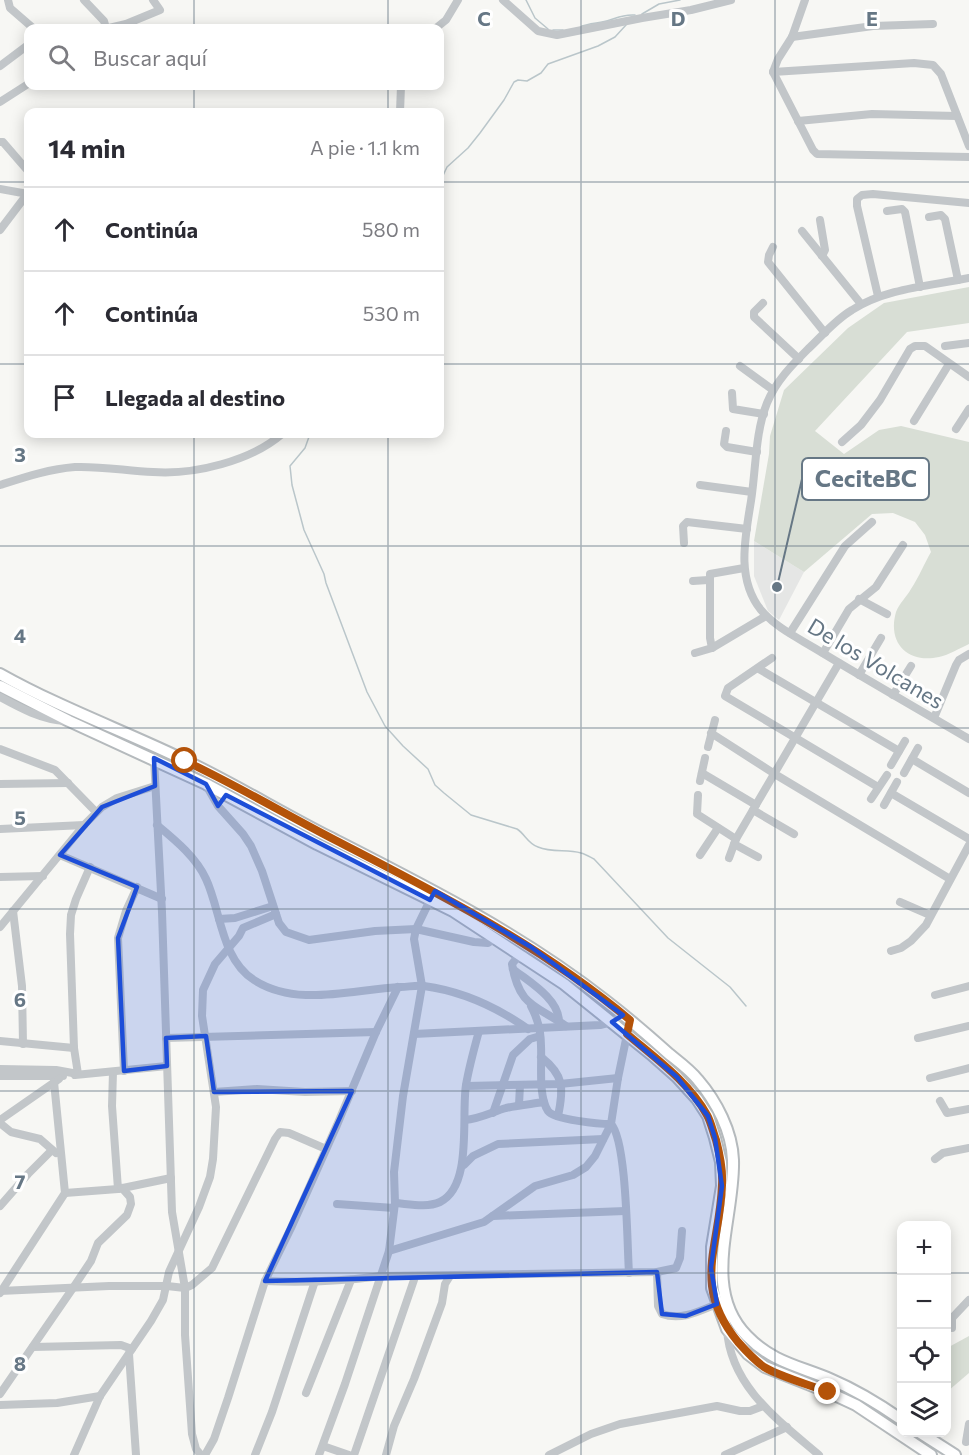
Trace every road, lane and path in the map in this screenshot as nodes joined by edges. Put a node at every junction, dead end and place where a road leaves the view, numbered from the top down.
1 (8, 0) edge
2 (84, 0) edge
3 (153, 0) edge
4 (458, 0) edge
5 (503, 0) edge
6 (730, 0) edge
7 (805, 0) edge
8 (28, 24) edge
9 (106, 24) edge
10 (126, 24) edge
11 (441, 24) edge
12 (933, 24) dead end
13 (792, 37) junction
14 (24, 48) edge
15 (0, 66) edge
16 (774, 72) junction
17 (24, 87) edge
18 (401, 90) edge
19 (0, 102) edge
20 (399, 108) edge
21 (957, 116) junction
22 (798, 121) junction
23 (0, 141) edge
24 (969, 146) edge
25 (969, 157) edge
26 (24, 166) edge
27 (0, 189) edge
28 (24, 192) edge
29 (24, 198) edge
30 (969, 203) edge
31 (887, 211) dead end
32 (929, 217) dead end
33 (820, 220) dead end
34 (0, 230) edge
35 (802, 231) dead end
36 (773, 247) dead end
37 (822, 256) junction
38 (969, 278) edge
39 (958, 280) junction
40 (920, 287) junction
41 (878, 296) junction
42 (763, 303) dead end
43 (861, 304) junction
44 (825, 333) junction
45 (969, 343) edge
46 (945, 346) dead end
47 (799, 359) junction
48 (949, 364) junction
49 (740, 366) dead end
50 (969, 377) edge
51 (773, 390) junction
52 (732, 393) dead end
53 (969, 409) edge
54 (764, 414) junction
55 (914, 421) dead end
56 (956, 429) dead end
57 (726, 431) dead end
58 (277, 438) edge
59 (842, 442) dead end
60 (757, 452) junction
61 (0, 485) edge
62 (700, 485) dead end
63 (752, 492) junction
64 (872, 522) dead end
65 (747, 530) junction
66 (684, 543) dead end
67 (903, 544) dead end
68 (744, 568) junction
69 (709, 577) junction
70 (693, 581) dead end
71 (860, 599) junction
72 (887, 614) dead end
73 (766, 616) junction
74 (790, 633) junction
75 (881, 638) dead end
76 (712, 648) junction
77 (695, 653) dead end
78 (823, 653) junction
79 (969, 654) edge
80 (772, 658) dead end
81 (839, 663) junction
82 (911, 666) dead end
83 (759, 669) junction
84 (0, 674) edge
85 (859, 675) junction
86 (0, 686) edge
87 (893, 695) junction
88 (0, 697) edge
89 (816, 703) junction
90 (934, 718) junction
91 (715, 720) dead end
92 (69, 721) junction
93 (711, 733) junction
94 (795, 737) junction
95 (969, 738) edge
96 (906, 741) dead end
97 (708, 747) dead end
98 (918, 748) dead end
99 (0, 749) edge
100 (899, 751) junction
101 (154, 758) junction
102 (705, 758) dead end
103 (912, 759) junction
104 (891, 765) dead end
105 (775, 773) junction
106 (904, 773) dead end
107 (886, 774) dead end
108 (897, 782) dead end
109 (68, 783) junction
110 (0, 784) edge
111 (206, 784) junction
112 (155, 786) junction
113 (878, 787) junction
114 (891, 793) junction
115 (969, 793) edge
116 (226, 795) junction
117 (698, 795) dead end
118 (871, 799) dead end
119 (884, 805) dead end
120 (218, 806) junction
121 (754, 807) junction
122 (96, 812) junction
123 (84, 825) junction
124 (157, 825) junction
125 (718, 828) junction
126 (0, 829) edge
127 (794, 834) dead end
128 (969, 839) edge
129 (735, 841) junction
130 (969, 845) edge
131 (60, 855) junction
132 (700, 855) dead end
133 (758, 857) dead end
134 (729, 858) dead end
135 (90, 867) junction
136 (43, 876) junction
137 (0, 877) edge
138 (950, 879) junction
139 (137, 887) junction
140 (433, 896) junction
141 (162, 899) junction
142 (900, 902) dead end
143 (275, 910) junction
144 (13, 911) junction
145 (930, 915) junction
146 (219, 919) junction
147 (0, 927) edge
148 (416, 929) junction
149 (495, 938) junction
150 (230, 948) junction
151 (891, 951) dead end
152 (524, 956) junction
153 (513, 968) junction
154 (422, 986) junction
155 (969, 986) edge
156 (398, 987) junction
157 (935, 995) dead end
158 (531, 1006) junction
159 (626, 1018) junction
160 (612, 1022) junction
161 (563, 1024) junction
162 (969, 1026) edge
163 (528, 1029) junction
164 (479, 1031) junction
165 (376, 1032) junction
166 (540, 1032) junction
167 (414, 1034) junction
168 (627, 1034) junction
169 (206, 1036) junction
170 (166, 1038) junction
171 (918, 1038) dead end
172 (0, 1041) edge
173 (23, 1044) junction
174 (74, 1048) junction
175 (542, 1057) junction
176 (167, 1066) junction
177 (969, 1068) edge
178 (0, 1070) edge
179 (124, 1071) junction
180 (113, 1072) junction
181 (78, 1074) junction
182 (0, 1076) edge
183 (62, 1076) junction
184 (618, 1078) junction
185 (930, 1078) dead end
186 (54, 1082) junction
187 (560, 1083) junction
188 (504, 1084) junction
189 (542, 1084) junction
190 (520, 1085) junction
191 (466, 1086) junction
192 (352, 1091) junction
193 (214, 1092) junction
194 (940, 1101) dead end
195 (544, 1102) junction
196 (519, 1105) junction
197 (969, 1109) edge
198 (493, 1113) junction
199 (558, 1116) junction
200 (465, 1120) junction
201 (0, 1121) edge
202 (611, 1124) junction
203 (603, 1139) junction
204 (969, 1148) edge
205 (326, 1149) junction
206 (52, 1150) junction
207 (60, 1156) junction
208 (935, 1159) dead end
209 (464, 1165) junction
210 (171, 1178) junction
211 (120, 1188) junction
212 (65, 1193) junction
213 (337, 1204) dead end
214 (0, 1206) edge
215 (394, 1206) junction
216 (625, 1211) junction
217 (493, 1216) junction
218 (682, 1231) dead end
219 (712, 1247) junction
220 (178, 1251) junction
221 (389, 1251) junction
222 (723, 1251) junction
223 (657, 1272) junction
224 (629, 1273) junction
225 (382, 1276) junction
226 (450, 1276) junction
227 (416, 1277) junction
228 (351, 1280) junction
229 (264, 1281) junction
230 (315, 1281) junction
231 (167, 1286) junction
232 (73, 1288) junction
233 (185, 1288) junction
234 (0, 1292) edge
235 (969, 1300) edge
236 (717, 1304) junction
237 (727, 1329) junction
238 (952, 1329) dead end
239 (33, 1347) junction
240 (130, 1351) junction
241 (306, 1393) dead end
242 (0, 1394) edge
243 (100, 1396) junction
244 (0, 1405) edge
245 (763, 1406) junction
246 (897, 1417) edge
247 (969, 1424) edge
248 (787, 1427) junction
249 (927, 1437) edge
250 (966, 1442) dead end
251 (323, 1446) junction
252 (742, 1452) edge
253 (74, 1455) edge
254 (136, 1455) edge
255 (203, 1455) edge
256 (255, 1455) edge
257 (319, 1455) edge
258 (351, 1455) edge
259 (386, 1455) edge
260 (549, 1455) edge
261 (725, 1455) edge
262 (819, 1455) edge
263 (931, 1455) edge
264 (955, 1455) edge

1 - 8 street
2 - 9 street
3 - 10 street
4 - 11 street
5 - 6 street
7 - 13 street
12 - 13 street
13 - 16 street
14 - 15 street
16 - 21 street
16 - 22 street
17 - 19 street
18 - 20 street
21 - 22 street
21 - 24 street
22 - 25 street
23 - 26 street
27 - 28 street
29 - 34 street
30 - 41 street
31 - 40 street
32 - 39 street
33 - 37 street
35 - 37 street
36 - 44 street
37 - 43 street
38 - 39 street
39 - 40 street
40 - 41 street
41 - 43 street
42 - 47 street
43 - 44 street
44 - 47 street
45 - 46 street
47 - 51 street
48 - 50 street
48 - 55 street
48 - 59 street
49 - 51 street
51 - 54 street
52 - 54 street
53 - 56 street
54 - 60 street
57 - 60 street
58 - 61 street
60 - 63 street
62 - 63 street
63 - 65 street
64 - 74 street
65 - 66 street
65 - 68 street
67 - 71 street
68 - 69 street
68 - 73 street
69 - 70 street
69 - 76 street
71 - 72 street
71 - 78 street
73 - 74 street, De los Volcanes
73 - 76 street
74 - 78 street, De los Volcanes
75 - 85 street
76 - 77 street
78 - 81 street, De los Volcanes
79 - 90 street
80 - 83 street
81 - 85 street, De los Volcanes
81 - 89 street
82 - 87 street
83 - 89 street
83 - 94 street
84 - 140 main road
85 - 87 street, De los Volcanes
86 - 92 main road
87 - 90 street, De los Volcanes
88 - 92 street
89 - 94 street
89 - 100 street
90 - 95 street, De los Volcanes
91 - 93 street
92 - 101 main road
93 - 97 street
93 - 105 street
94 - 105 street
94 - 113 street
96 - 100 street
98 - 103 street
99 - 109 street
100 - 104 street
101 - 111 main road
101 - 112 street
102 - 121 street
103 - 106 street
103 - 115 street
105 - 121 street
105 - 138 street
107 - 113 street
108 - 114 street
109 - 110 street
109 - 122 street
111 - 116 main road
111 - 120 street
112 - 122 street
112 - 124 street
113 - 118 street
114 - 119 street
114 - 128 street
116 - 120 street
116 - 140 main road
117 - 125 street
120 - 143 street
121 - 127 street
121 - 129 street
122 - 123 street
123 - 126 street
123 - 131 street
124 - 141 street
124 - 146 street
125 - 129 street
125 - 132 street
129 - 133 street
129 - 134 street
130 - 138 street
131 - 135 street
131 - 136 street
135 - 139 street
135 - 174 street
136 - 137 street
136 - 144 street
138 - 145 street
139 - 141 street
139 - 179 street
140 - 148 street
140 - 149 main road
140 - 159 main road
141 - 170 street
142 - 145 street
143 - 146 street
143 - 148 street
143 - 150 street
144 - 147 street
144 - 173 street
145 - 151 street
146 - 150 street
148 - 149 street
148 - 154 street
149 - 152 main road
150 - 156 street
150 - 169 street
152 - 153 street
152 - 160 main road
153 - 158 street
153 - 161 street
154 - 156 street
154 - 163 street
154 - 167 street
155 - 157 street
156 - 165 street
158 - 161 street
158 - 166 street
159 - 160 street
159 - 168 street
159 - 222 main road
160 - 161 street
160 - 168 main road
161 - 166 street
162 - 171 street
163 - 164 street
163 - 166 street
164 - 167 street
164 - 191 street
165 - 169 street
165 - 192 street
166 - 175 street
166 - 188 street
167 - 215 street
168 - 184 street
168 - 219 main road
169 - 170 street
169 - 193 street
170 - 176 street
172 - 173 street
173 - 174 street
174 - 181 street
175 - 187 street
175 - 189 street
176 - 179 street
176 - 210 street
177 - 185 street
178 - 181 street
179 - 180 street
180 - 181 street
180 - 211 street
181 - 183 street
182 - 183 street
183 - 186 street
184 - 187 street
184 - 202 street
186 - 201 street
186 - 207 street
187 - 189 street
187 - 199 street
188 - 190 street
188 - 191 street
188 - 198 street
189 - 190 street
189 - 195 street
190 - 196 street
191 - 200 street
192 - 193 street
192 - 205 street
193 - 220 street
194 - 197 street
195 - 196 street
195 - 199 street
196 - 198 street
198 - 200 street
199 - 202 street
200 - 209 street
201 - 206 street
202 - 203 street
202 - 216 street
203 - 209 street
203 - 217 street
204 - 208 street
205 - 229 street
205 - 233 street
206 - 207 street
206 - 214 street
207 - 212 street
209 - 215 street
210 - 211 street
210 - 220 street
211 - 212 street
211 - 232 street
212 - 234 street
213 - 215 street
215 - 221 street
216 - 217 street
216 - 224 street
217 - 221 street
218 - 223 street
219 - 222 main road
219 - 236 main road
220 - 231 street
220 - 233 street
221 - 225 street
222 - 246 main road
223 - 224 street
223 - 236 street
224 - 226 street
225 - 227 street
225 - 228 street
225 - 251 street
226 - 227 street
226 - 259 street
227 - 258 street
228 - 230 street
228 - 241 street
229 - 230 street
229 - 255 street
230 - 256 street
231 - 232 street
231 - 233 street
231 - 240 street
232 - 234 street
232 - 239 street
233 - 255 street
235 - 238 street
236 - 237 main road
237 - 245 street
237 - 263 main road
239 - 240 street
239 - 242 street
240 - 243 street
240 - 254 street
243 - 244 street
243 - 253 street
245 - 248 street
245 - 260 street
247 - 250 street
248 - 252 street
248 - 262 street
249 - 264 main road
251 - 257 street
251 - 258 street
252 - 261 street

